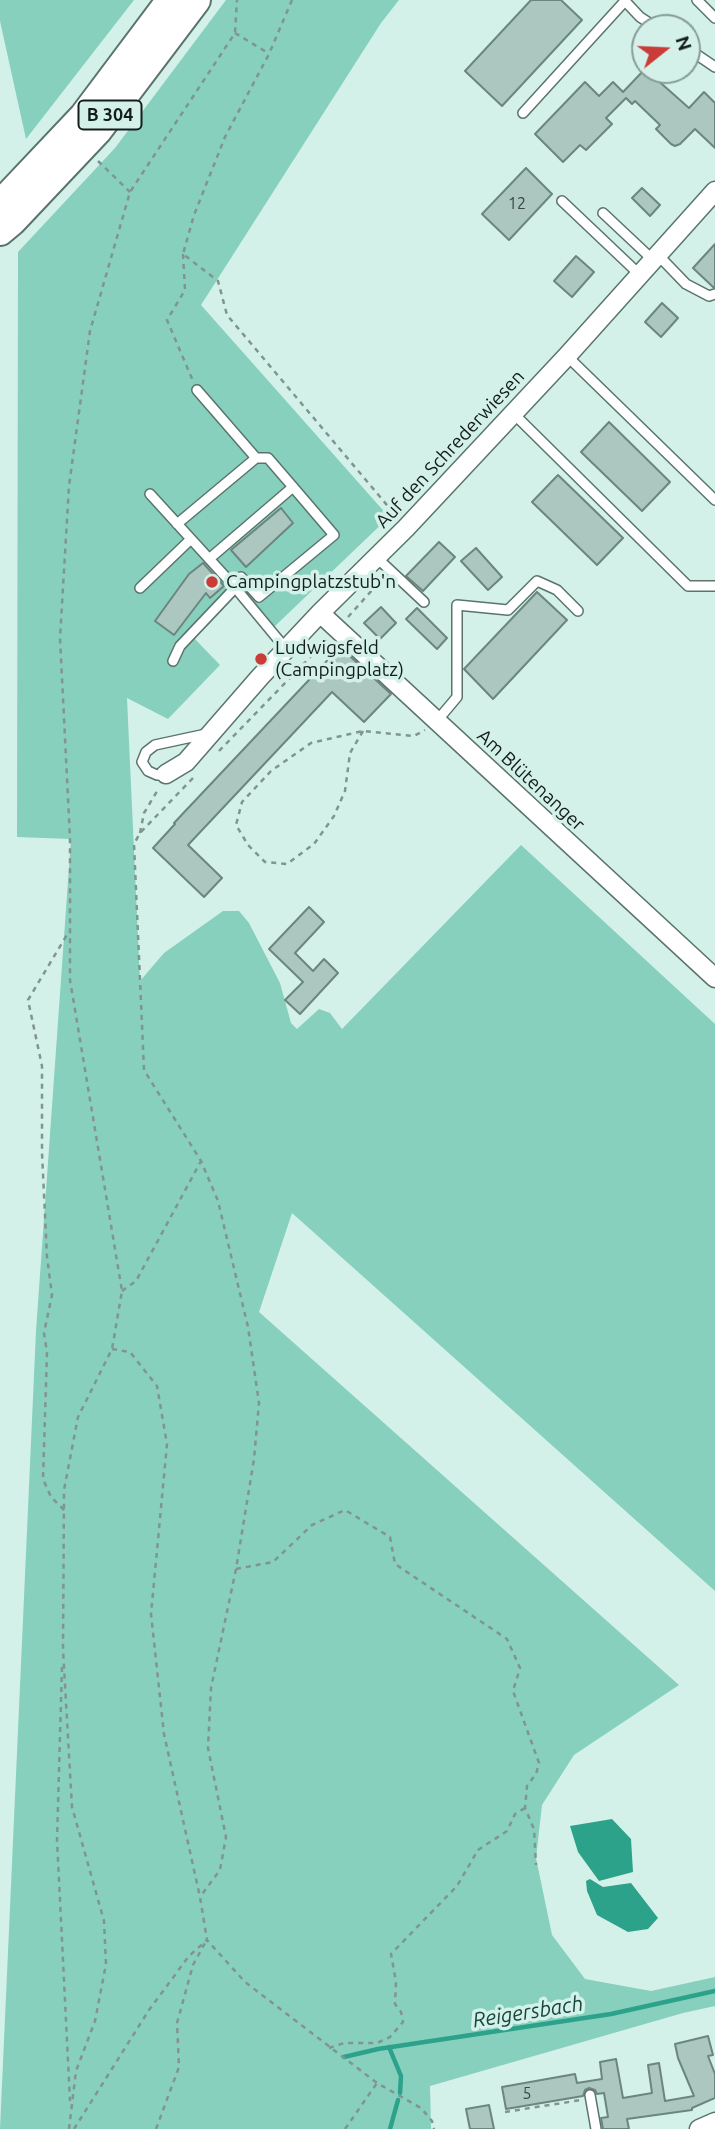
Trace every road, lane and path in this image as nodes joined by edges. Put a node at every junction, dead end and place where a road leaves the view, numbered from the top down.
1 (171, 0) edge
2 (196, 0) edge
3 (237, 0) edge
4 (292, 0) edge
5 (696, 0) edge
6 (624, 1) edge
7 (637, 14) edge
8 (715, 18) edge
9 (235, 33) junction
10 (269, 54) junction
11 (523, 113) dead end
12 (94, 155) dead end
13 (715, 191) edge
14 (130, 192) junction
15 (562, 201) dead end
16 (603, 213) dead end
17 (5, 214) edge
18 (184, 254) junction
19 (655, 257) junction
20 (640, 275) junction
21 (713, 297) edge
22 (567, 356) junction
23 (197, 390) joint
24 (513, 413) junction
25 (256, 458) junction
26 (293, 487) junction
27 (150, 494) dead end
28 (715, 500) edge
29 (177, 524) junction
30 (406, 528) junction
31 (191, 539) junction
32 (376, 556) junction
33 (209, 558) junction
34 (234, 586) junction
35 (715, 586) edge
36 (140, 588) dead end
37 (424, 602) dead end
38 (578, 611) dead end
39 (320, 613) junction
40 (336, 630) junction
41 (286, 649) junction
42 (173, 661) dead end
43 (436, 722) junction
44 (363, 731) junction
45 (211, 733) junction
46 (215, 756) dead end
47 (166, 774) junction
48 (196, 775) dead end
49 (140, 833) junction
50 (70, 930) junction
51 (715, 978) edge
52 (201, 1161) junction
53 (122, 1291) junction
54 (112, 1349) junction
55 (64, 1510) junction
56 (236, 1569) junction
57 (63, 1650) junction
58 (525, 1808) junction
59 (536, 1865) dead end
60 (200, 1897) junction
61 (207, 1940) junction
62 (329, 2048) junction
63 (377, 2083) junction
64 (590, 2097) joint
65 (70, 2110) junction
66 (505, 2112) dead end
67 (715, 2122) edge
68 (69, 2129) edge
69 (74, 2129) edge
70 (156, 2129) edge
71 (345, 2129) edge
72 (434, 2129) edge
73 (596, 2129) edge
74 (699, 2129) edge

1 - 17 main road, B 304
2 - 17 main road, B 304
3 - 9 path
4 - 10 path
5 - 8 lane
6 - 7 lane
6 - 11 lane
9 - 10 path
9 - 14 path
10 - 18 path
12 - 14 path
13 - 19 street, Auf den Schrederwiesen
14 - 50 path
15 - 20 lane
16 - 19 lane
18 - 23 path
18 - 30 path
19 - 20 street, Auf den Schrederwiesen
19 - 21 lane
20 - 22 street, Auf den Schrederwiesen
22 - 24 street, Auf den Schrederwiesen
22 - 28 lane
23 - 25 lane
24 - 30 street, Auf den Schrederwiesen
24 - 35 lane
25 - 26 lane
25 - 29 lane
26 - 33 lane
26 - 34 lane
27 - 29 lane
29 - 31 lane
30 - 32 street, Auf den Schrederwiesen
31 - 33 lane
31 - 36 lane
32 - 37 lane
32 - 39 street, Auf den Schrederwiesen
33 - 34 lane
34 - 41 lane
34 - 42 lane
38 - 43 lane
39 - 40 street, Am Blütenanger
39 - 41 street, Auf den Schrederwiesen
40 - 43 street, Am Blütenanger
40 - 46 path
41 - 45 street, Auf den Schrederwiesen
43 - 44 path
43 - 51 street, Am Blütenanger
44 - 44 path
45 - 47 street, Auf den Schrederwiesen
45 - 47 lane
47 - 49 path
48 - 49 path
49 - 52 path
50 - 53 path
50 - 55 path
52 - 53 path
52 - 56 path
53 - 54 path
54 - 55 path
54 - 60 path
55 - 57 path
56 - 58 path
56 - 60 path
57 - 65 path
57 - 65 path
58 - 59 path
58 - 62 path
60 - 61 path
61 - 62 path
61 - 69 path
61 - 70 path
62 - 63 path
63 - 71 path
63 - 72 path
64 - 66 path
64 - 73 lane
65 - 68 path
67 - 74 street

